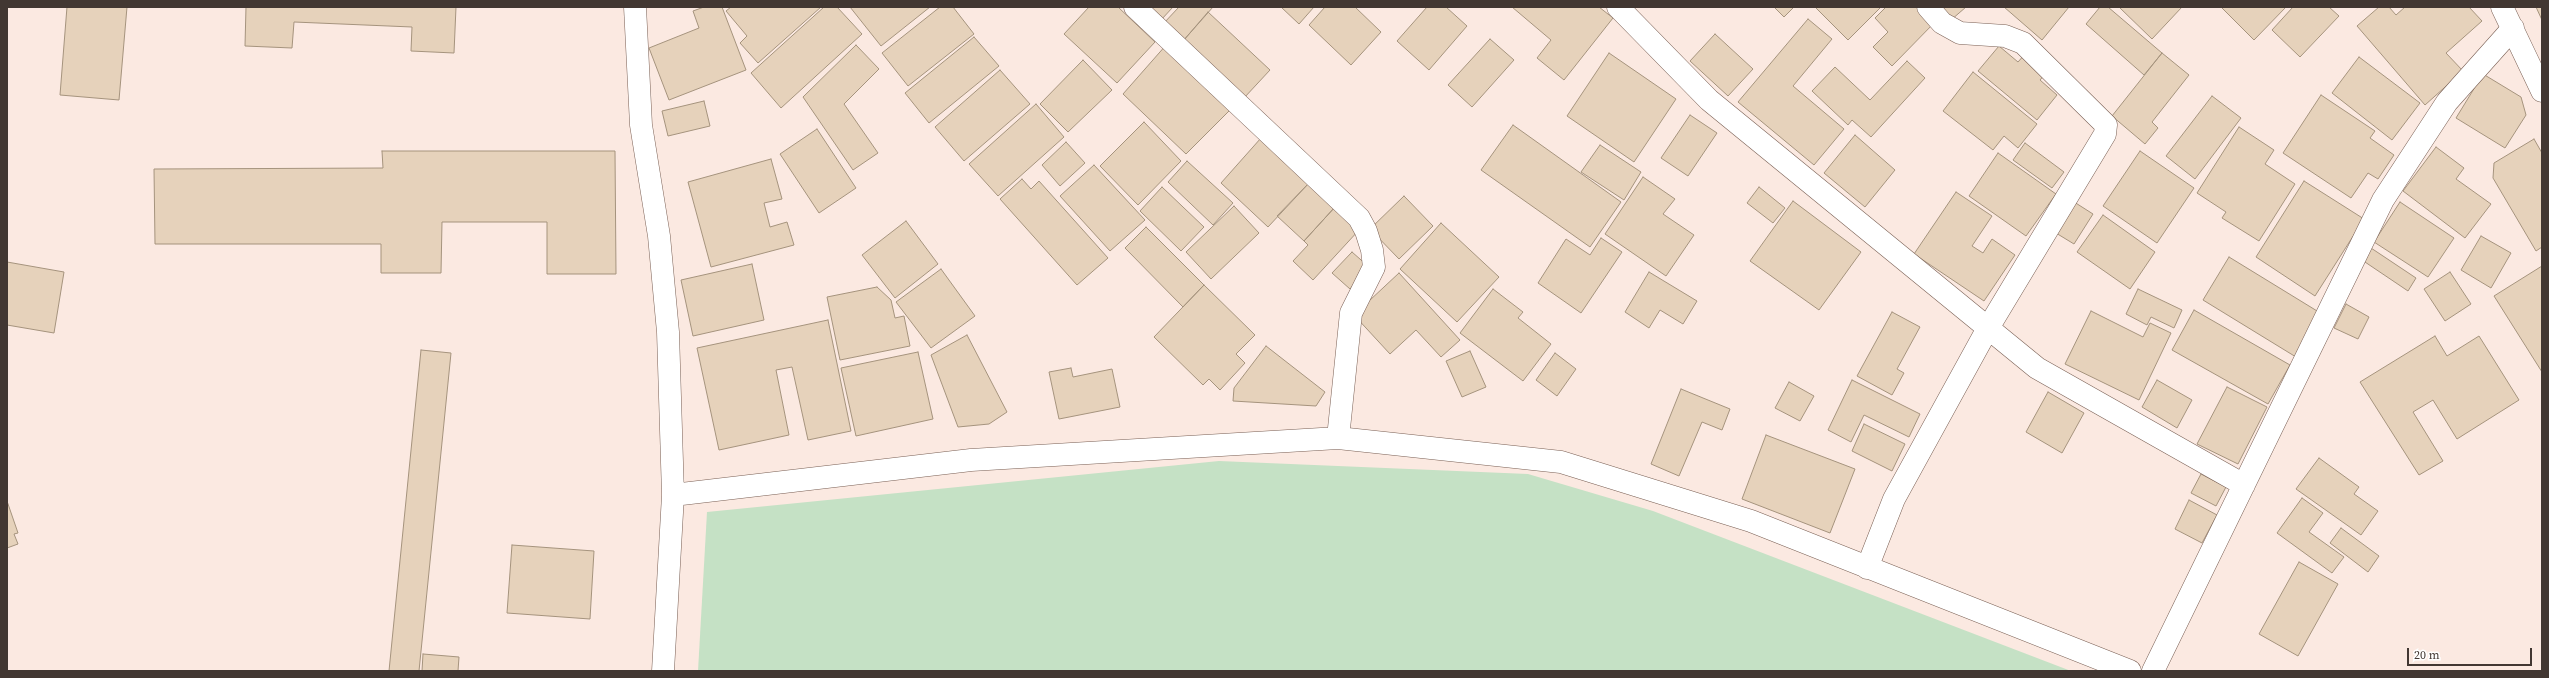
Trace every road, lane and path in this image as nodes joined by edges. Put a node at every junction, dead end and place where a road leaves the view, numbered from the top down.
1 (635, 7) edge
2 (1135, 7) edge
3 (1618, 7) edge
4 (1928, 7) edge
5 (2502, 7) edge
6 (2513, 28) junction
7 (2542, 91) edge
8 (1988, 328) junction
9 (1338, 438) junction
10 (2244, 485) junction
11 (672, 495) junction
12 (1867, 568) junction
13 (663, 671) edge
14 (2130, 671) edge
15 (2153, 671) edge

1 - 11 street
2 - 9 street
3 - 8 street
4 - 8 street
5 - 6 street
6 - 7 street
6 - 10 street
8 - 10 street
8 - 12 street
9 - 11 street
9 - 12 street
10 - 15 street
11 - 13 street
12 - 14 street

